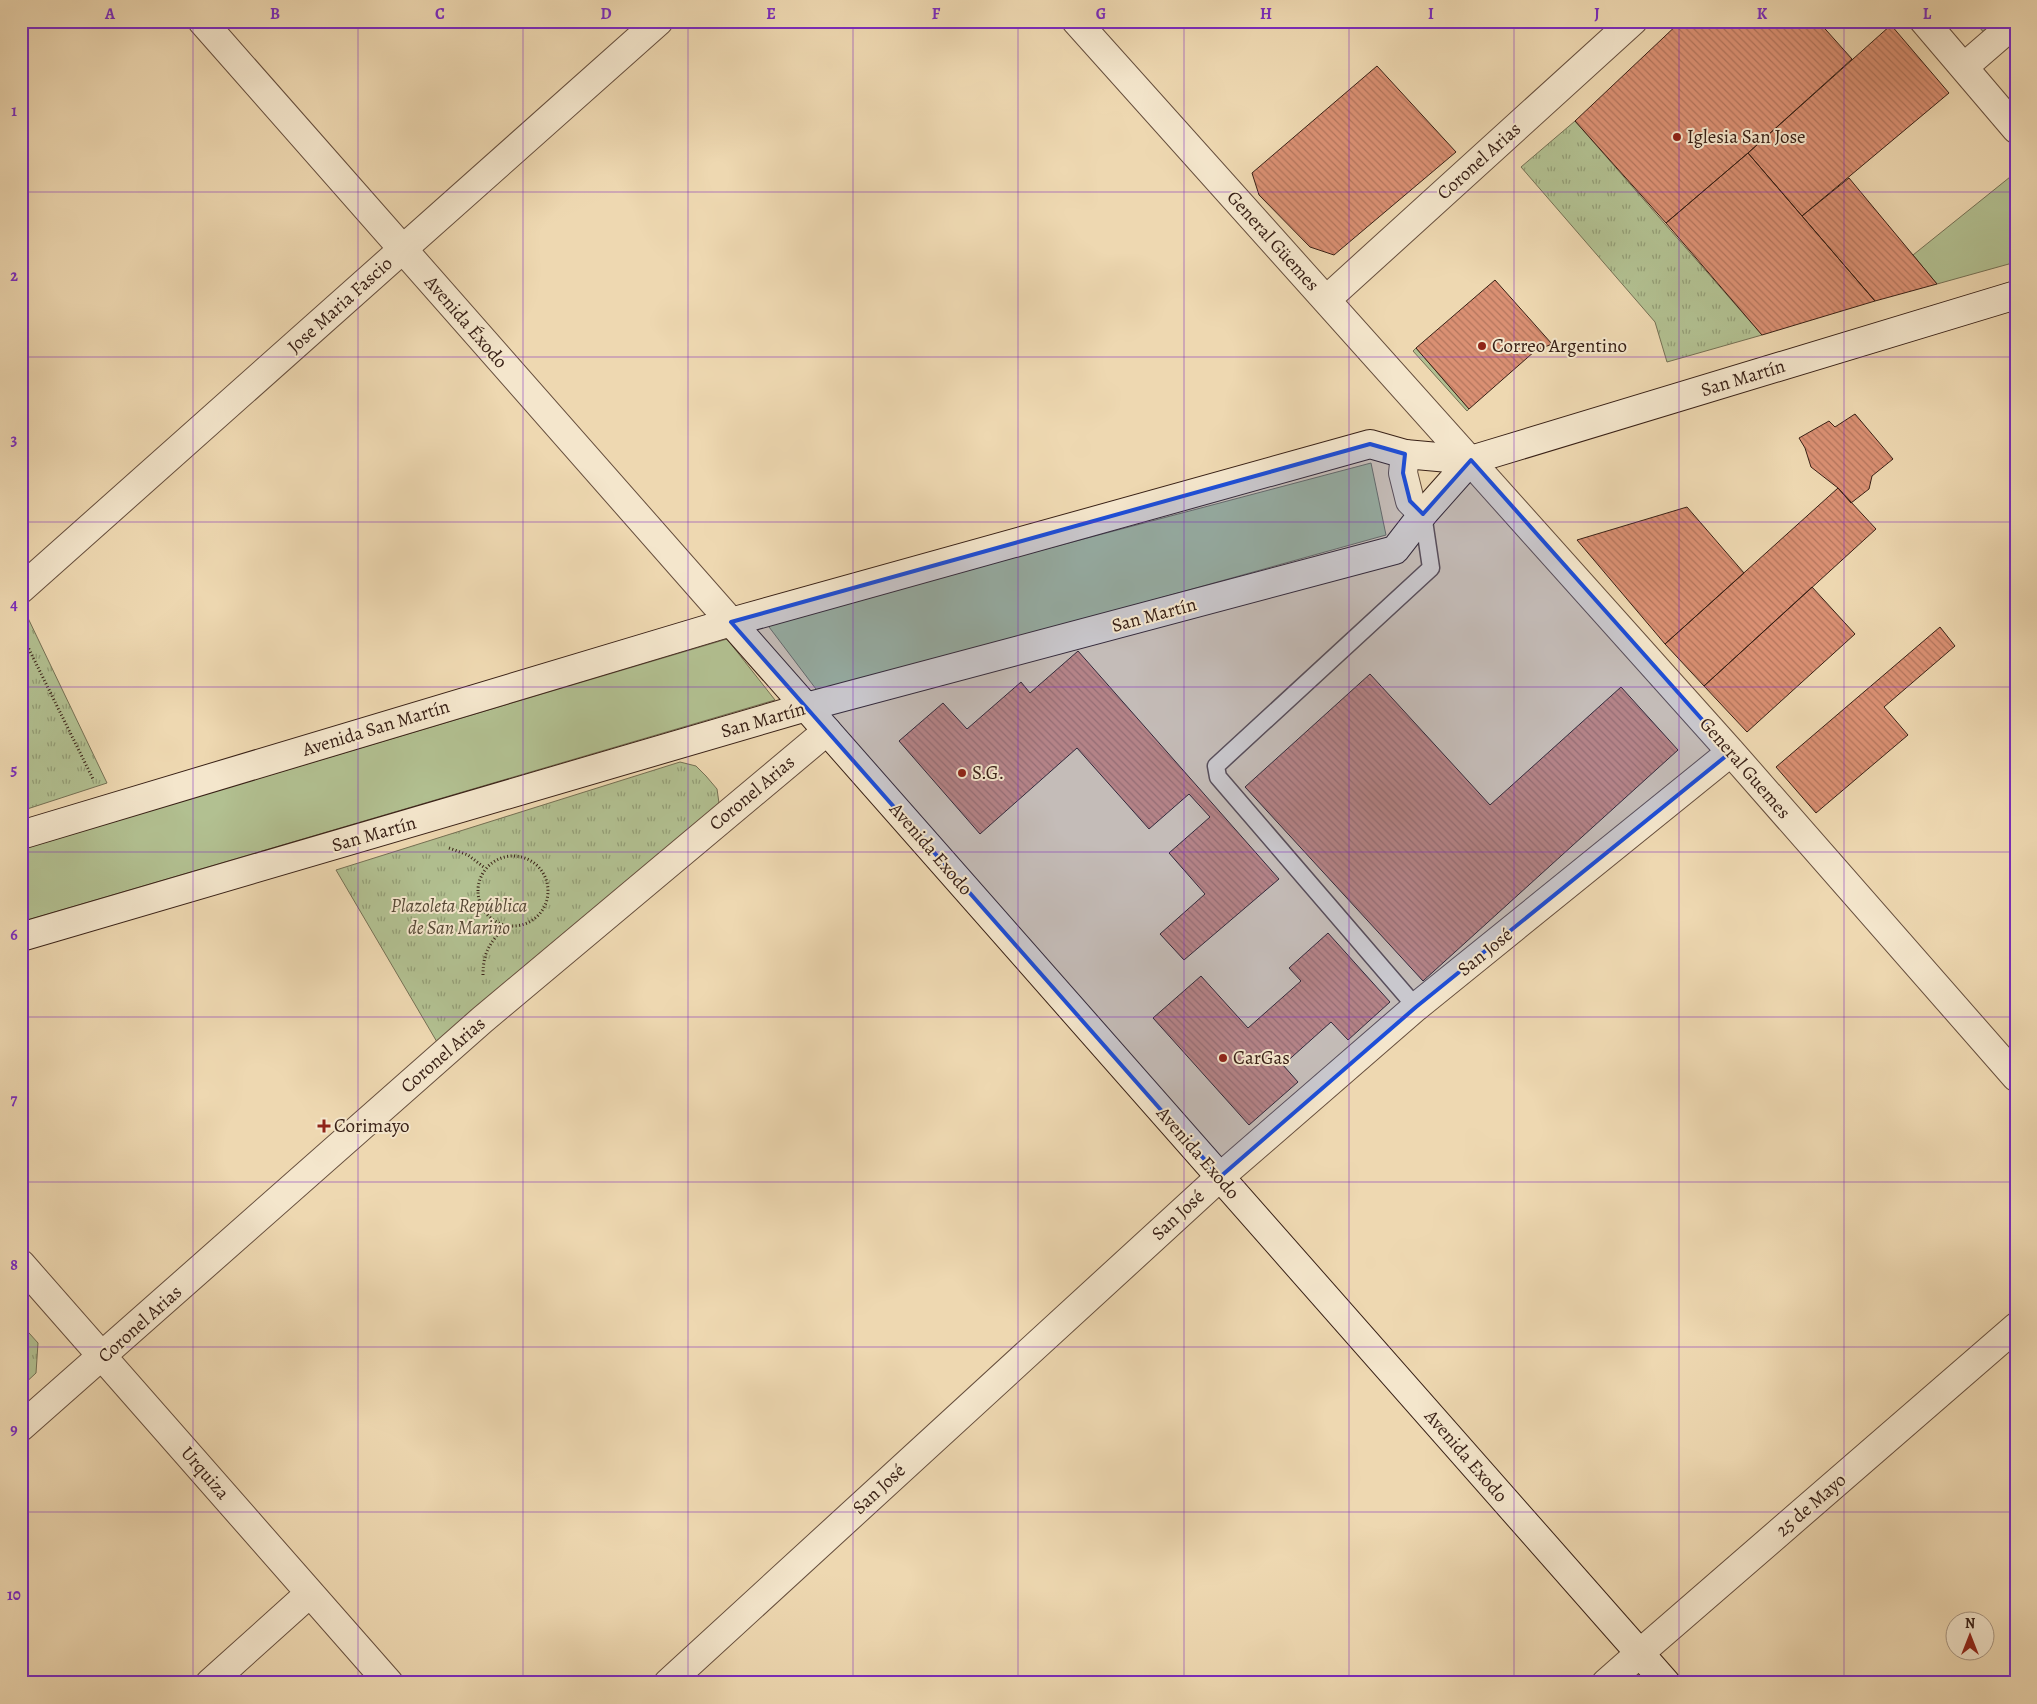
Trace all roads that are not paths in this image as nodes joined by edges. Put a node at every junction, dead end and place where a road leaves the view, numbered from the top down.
1 (202, 21) edge
2 (659, 21) edge
3 (1076, 21) edge
4 (1633, 21) edge
5 (1924, 21) edge
6 (2016, 22) edge
7 (1964, 67) junction
8 (2016, 129) edge
9 (403, 250) junction
10 (2016, 295) edge
11 (1326, 300) junction
12 (1405, 454) junction
13 (1471, 460) junction
14 (1423, 514) junction
15 (21, 589) edge
16 (731, 622) junction
17 (806, 707) junction
18 (827, 731) junction
19 (1731, 752) junction
20 (21, 835) edge
21 (21, 937) edge
22 (1416, 1008) junction
23 (2016, 1077) edge
24 (1220, 1177) junction
25 (21, 1264) edge
26 (2016, 1327) edge
27 (103, 1357) junction
28 (21, 1427) edge
29 (310, 1593) junction
30 (1640, 1653) junction
31 (210, 1683) edge
32 (389, 1683) edge
33 (668, 1683) edge
34 (1606, 1683) edge
35 (1666, 1683) edge

1 - 9 street, Avenida Éxodo
2 - 9 street, Jose Maria Fascio
3 - 11 street, General Güemes
4 - 11 street, Coronel Arias
5 - 7 street
6 - 7 street
7 - 8 street
9 - 15 street, Jose Maria Fascio
9 - 16 street, Avenida Éxodo
10 - 13 street, San Martín
11 - 13 street, General Güemes
12 - 13 street, San Martín
12 - 14 street
12 - 16 street, San Martín
13 - 14 street, San Martín
13 - 19 street, General Guemes
14 - 17 street, San Martín
14 - 22 lane
16 - 17 street, Avenida Exodo
16 - 20 street, Avenida San Martín
17 - 18 street, Avenida Exodo
17 - 21 street, San Martín
18 - 24 street, Avenida Exodo
18 - 27 street, Coronel Arias
19 - 22 street, San José
19 - 23 street, General Guemes
22 - 24 street, San José
24 - 30 street, Avenida Exodo
24 - 33 street, San José
25 - 27 street, Urquiza
26 - 30 street, 25 de Mayo
27 - 28 street, Coronel Arias
27 - 29 street, Urquiza
29 - 31 street
29 - 32 street, Urquiza
30 - 34 street, 25 de Mayo
30 - 35 street, Avenida Exodo

